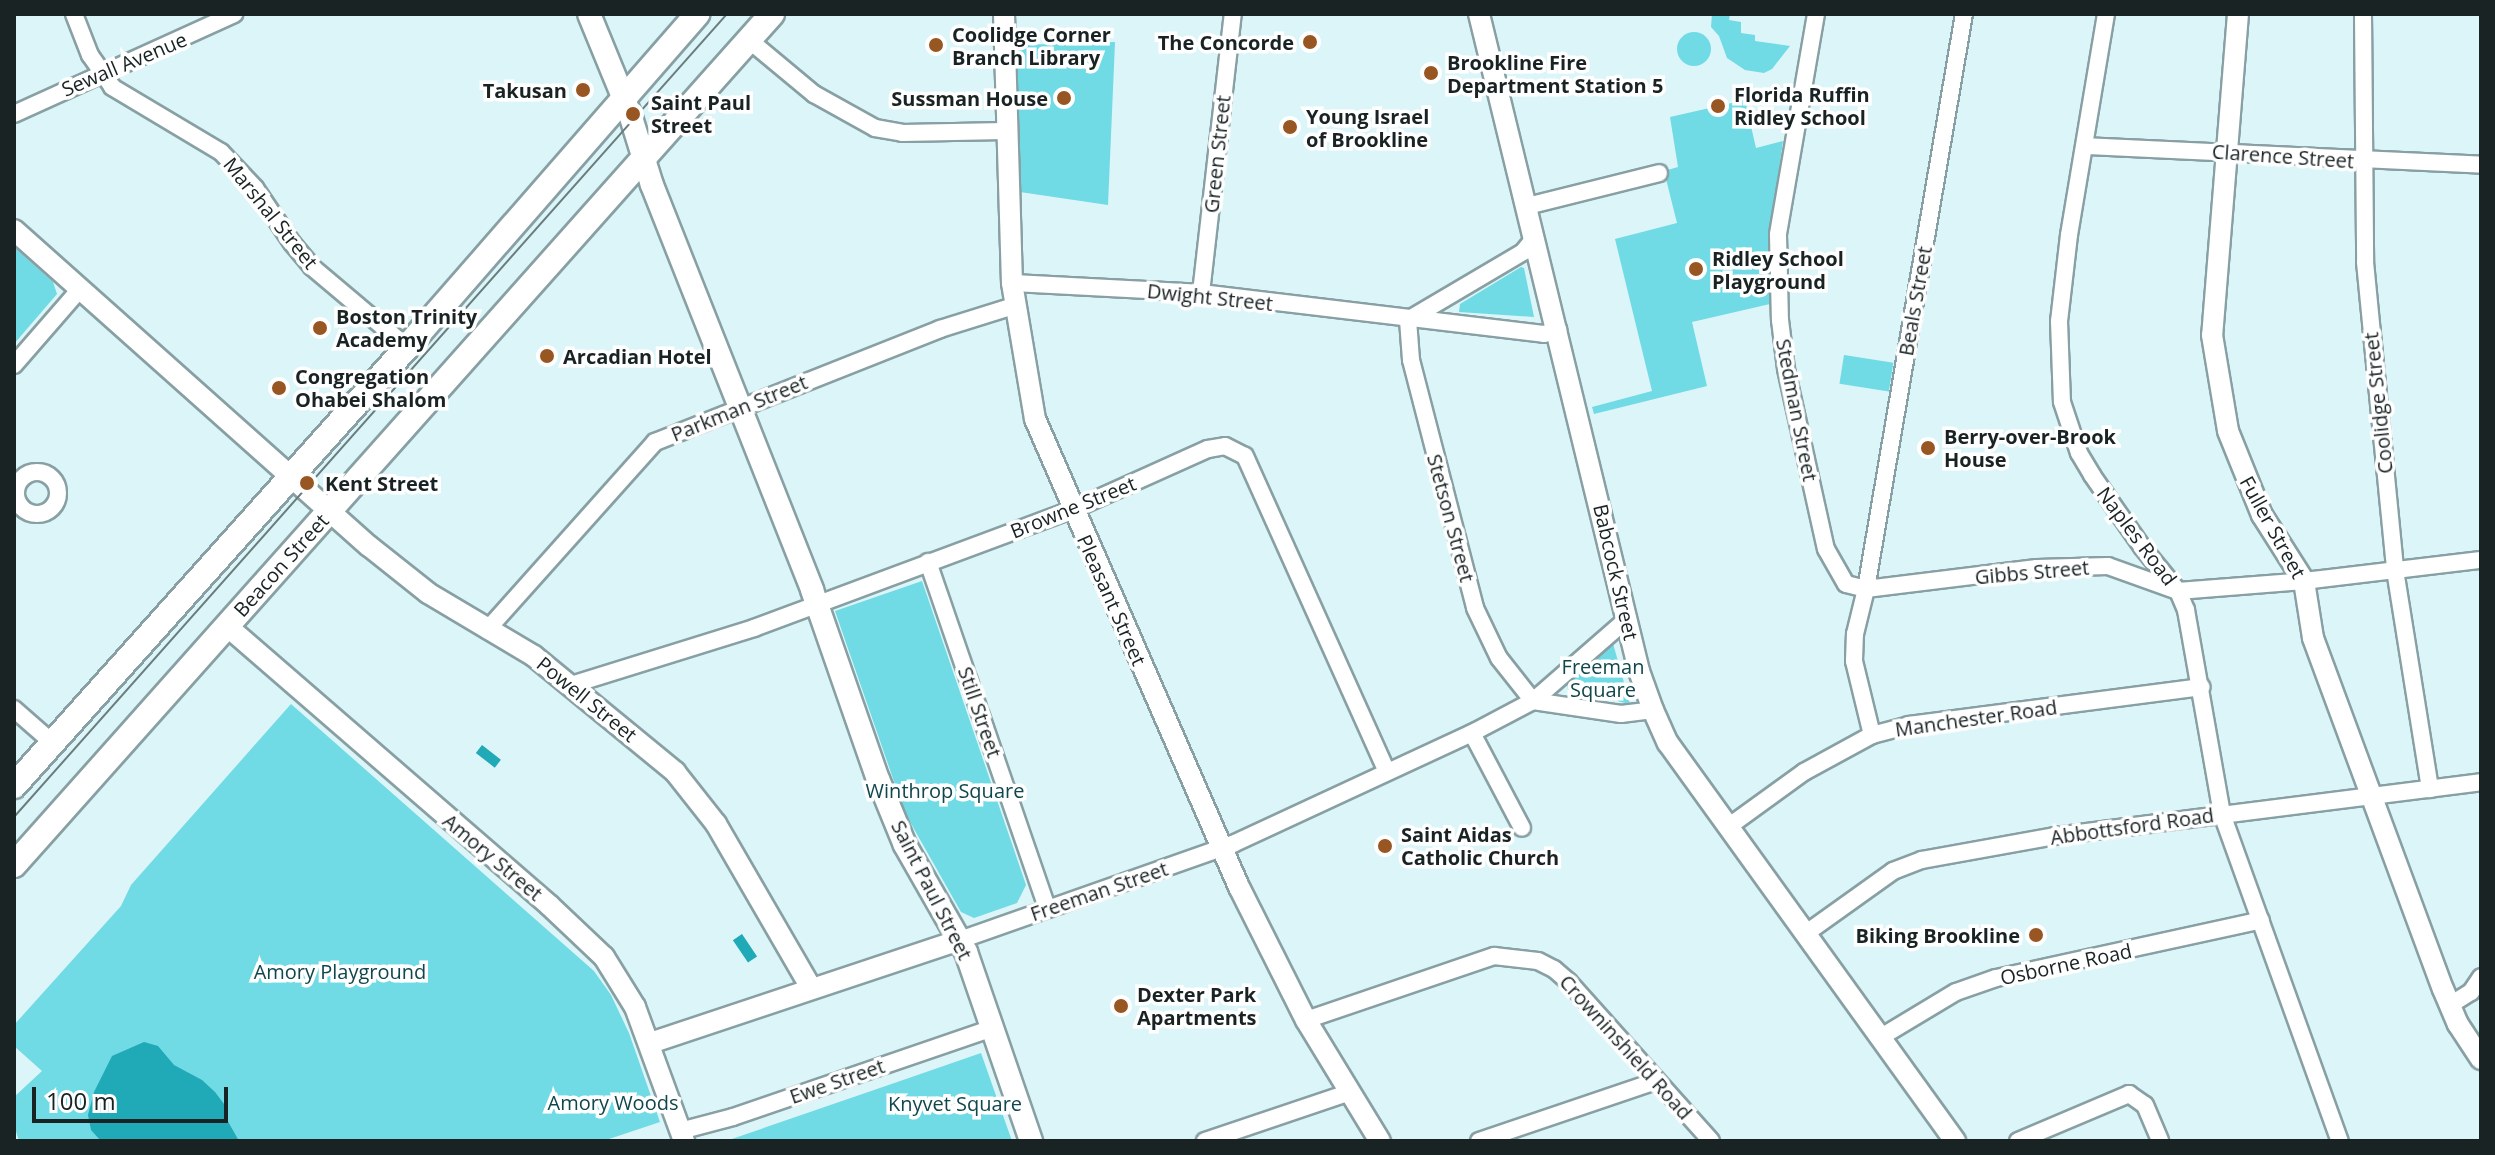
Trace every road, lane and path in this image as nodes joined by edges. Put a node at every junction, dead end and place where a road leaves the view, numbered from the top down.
1 (74, 14) edge
2 (234, 14) edge
3 (589, 14) edge
4 (697, 14) edge
5 (772, 14) edge
6 (1004, 14) edge
7 (1233, 14) edge
8 (1479, 14) edge
9 (1816, 14) edge
10 (1964, 14) edge
11 (2106, 14) edge
12 (2238, 14) edge
13 (2363, 14) edge
14 (749, 40) junction
15 (101, 72) junction
16 (622, 97) junction
17 (14, 114) edge
18 (1005, 131) junction
19 (2085, 146) junction
20 (2225, 152) junction
21 (645, 158) junction
22 (2364, 161) junction
23 (2481, 165) edge
24 (1659, 173) dead end
25 (1527, 206) junction
26 (14, 230) edge
27 (1535, 237) junction
28 (1012, 283) junction
29 (80, 289) junction
30 (1201, 293) junction
31 (1014, 306) junction
32 (1408, 320) junction
33 (1558, 330) junction
34 (407, 347) junction
35 (14, 365) edge
36 (739, 406) junction
37 (291, 477) junction
38 (1072, 510) junction
39 (329, 512) junction
40 (2481, 560) edge
41 (928, 562) junction
42 (2395, 570) junction
43 (2304, 581) junction
44 (1866, 589) junction
45 (2178, 591) junction
46 (816, 603) junction
47 (1628, 618) junction
48 (227, 626) junction
49 (487, 630) junction
50 (571, 685) junction
51 (2202, 687) junction
52 (1533, 701) junction
53 (14, 709) edge
54 (1653, 710) junction
55 (1472, 733) junction
56 (1872, 735) junction
57 (54, 744) junction
58 (1387, 772) junction
59 (2481, 782) edge
60 (14, 786) edge
61 (2430, 789) junction
62 (2374, 797) junction
63 (2222, 814) junction
64 (1728, 827) junction
65 (1522, 828) dead end
66 (1222, 847) junction
67 (14, 865) edge
68 (1047, 908) junction
69 (2261, 920) junction
70 (1805, 934) junction
71 (960, 940) junction
72 (2481, 977) edge
73 (811, 988) junction
74 (2450, 1005) junction
75 (1306, 1020) junction
76 (993, 1028) junction
77 (1881, 1037) junction
78 (650, 1043) junction
79 (2481, 1059) edge
80 (1656, 1081) junction
81 (1348, 1093) junction
82 (682, 1136) edge
83 (1031, 1141) edge
84 (1205, 1141) edge
85 (1380, 1141) edge
86 (1479, 1141) edge
87 (1711, 1141) edge
88 (1955, 1141) edge
89 (2018, 1141) edge
90 (2160, 1141) edge
91 (2340, 1141) edge

1 - 15 street, Marshal Street
2 - 15 street, Sewall Avenue
3 - 16 main road, Saint Paul Street
4 - 16 main road
5 - 14 main road, Beacon Street
6 - 18 street, Pleasant Street
7 - 30 street, Green Street
8 - 25 street, Babcock Street
9 - 44 street, Stedman Street
10 - 44 street, Beals Street
11 - 19 street, Naples Road
12 - 20 street, Fuller Street
13 - 22 street, Coolidge Street
14 - 18 street
14 - 21 main road, Beacon Street
15 - 17 street, Sewall Avenue
15 - 34 street, Marshal Street
16 - 21 main road, Saint Paul Street
16 - 34 main road
18 - 28 street, Pleasant Street
19 - 20 street, Clarence Street
19 - 45 street, Naples Road
20 - 22 street, Clarence Street
20 - 43 street, Fuller Street
21 - 36 main road, Saint Paul Street
21 - 39 main road, Beacon Street
22 - 23 street, Clarence Street
22 - 42 street, Coolidge Street
24 - 25 street
25 - 27 street, Babcock Street
26 - 29 street
27 - 32 street
27 - 33 street, Babcock Street
28 - 30 street, Dwight Street
28 - 31 street, Pleasant Street
29 - 35 street
29 - 37 street
30 - 32 street, Dwight Street
31 - 36 street, Parkman Street
31 - 38 street, Pleasant Street
32 - 33 street, Dwight Street
32 - 52 street, Stetson Street
33 - 47 street, Babcock Street
34 - 37 main road
36 - 46 main road, Saint Paul Street
36 - 49 street, Parkman Street
37 - 39 street, Powell Street
37 - 57 main road
38 - 41 street, Browne Street
38 - 58 street, Browne Street
38 - 66 street, Pleasant Street
39 - 48 main road, Beacon Street
39 - 49 street, Powell Street
40 - 42 street, Gibbs Street
41 - 46 street, Browne Street
41 - 68 street, Still Street
42 - 43 street, Gibbs Street
42 - 61 street, Coolidge Street
43 - 45 street, Gibbs Street
43 - 62 street, Fuller Street
44 - 45 street, Gibbs Street
44 - 56 street
45 - 51 street, Naples Road
46 - 50 street, Browne Street
46 - 71 main road, Saint Paul Street
47 - 52 street, Freeman Street
47 - 54 street, Babcock Street
48 - 67 main road, Beacon Street
48 - 78 street, Amory Street
49 - 50 street, Powell Street
50 - 73 street, Powell Street
51 - 56 street, Manchester Road
51 - 63 street, Naples Road
52 - 54 street
52 - 55 street, Freeman Street
53 - 57 street
54 - 64 street, Babcock Street
55 - 58 street, Freeman Street
55 - 65 street
56 - 64 street, Manchester Road
57 - 60 main road
58 - 66 street, Freeman Street
59 - 61 street, Abbottsford Road
61 - 62 street, Abbottsford Road
62 - 63 street, Abbottsford Road
62 - 74 street, Fuller Street
63 - 69 street, Naples Road
63 - 70 street, Abbottsford Road
64 - 70 street, Babcock Street
66 - 68 street, Freeman Street
66 - 75 street, Pleasant Street
68 - 71 street, Freeman Street
69 - 77 street, Osborne Road
69 - 91 street, Naples Road
70 - 77 street, Babcock Street
71 - 73 street, Freeman Street
71 - 76 main road, Saint Paul Street
72 - 74 street
73 - 78 street, Freeman Street
74 - 79 street, Fuller Street
75 - 80 street, Crowninshield Road
75 - 81 street, Pleasant Street
76 - 82 street, Ewe Street
76 - 83 main road, Saint Paul Street
77 - 88 street, Babcock Street
78 - 82 street, Amory Street
80 - 86 street
80 - 87 street, Crowninshield Road
81 - 84 street
81 - 85 street, Pleasant Street
89 - 90 street

